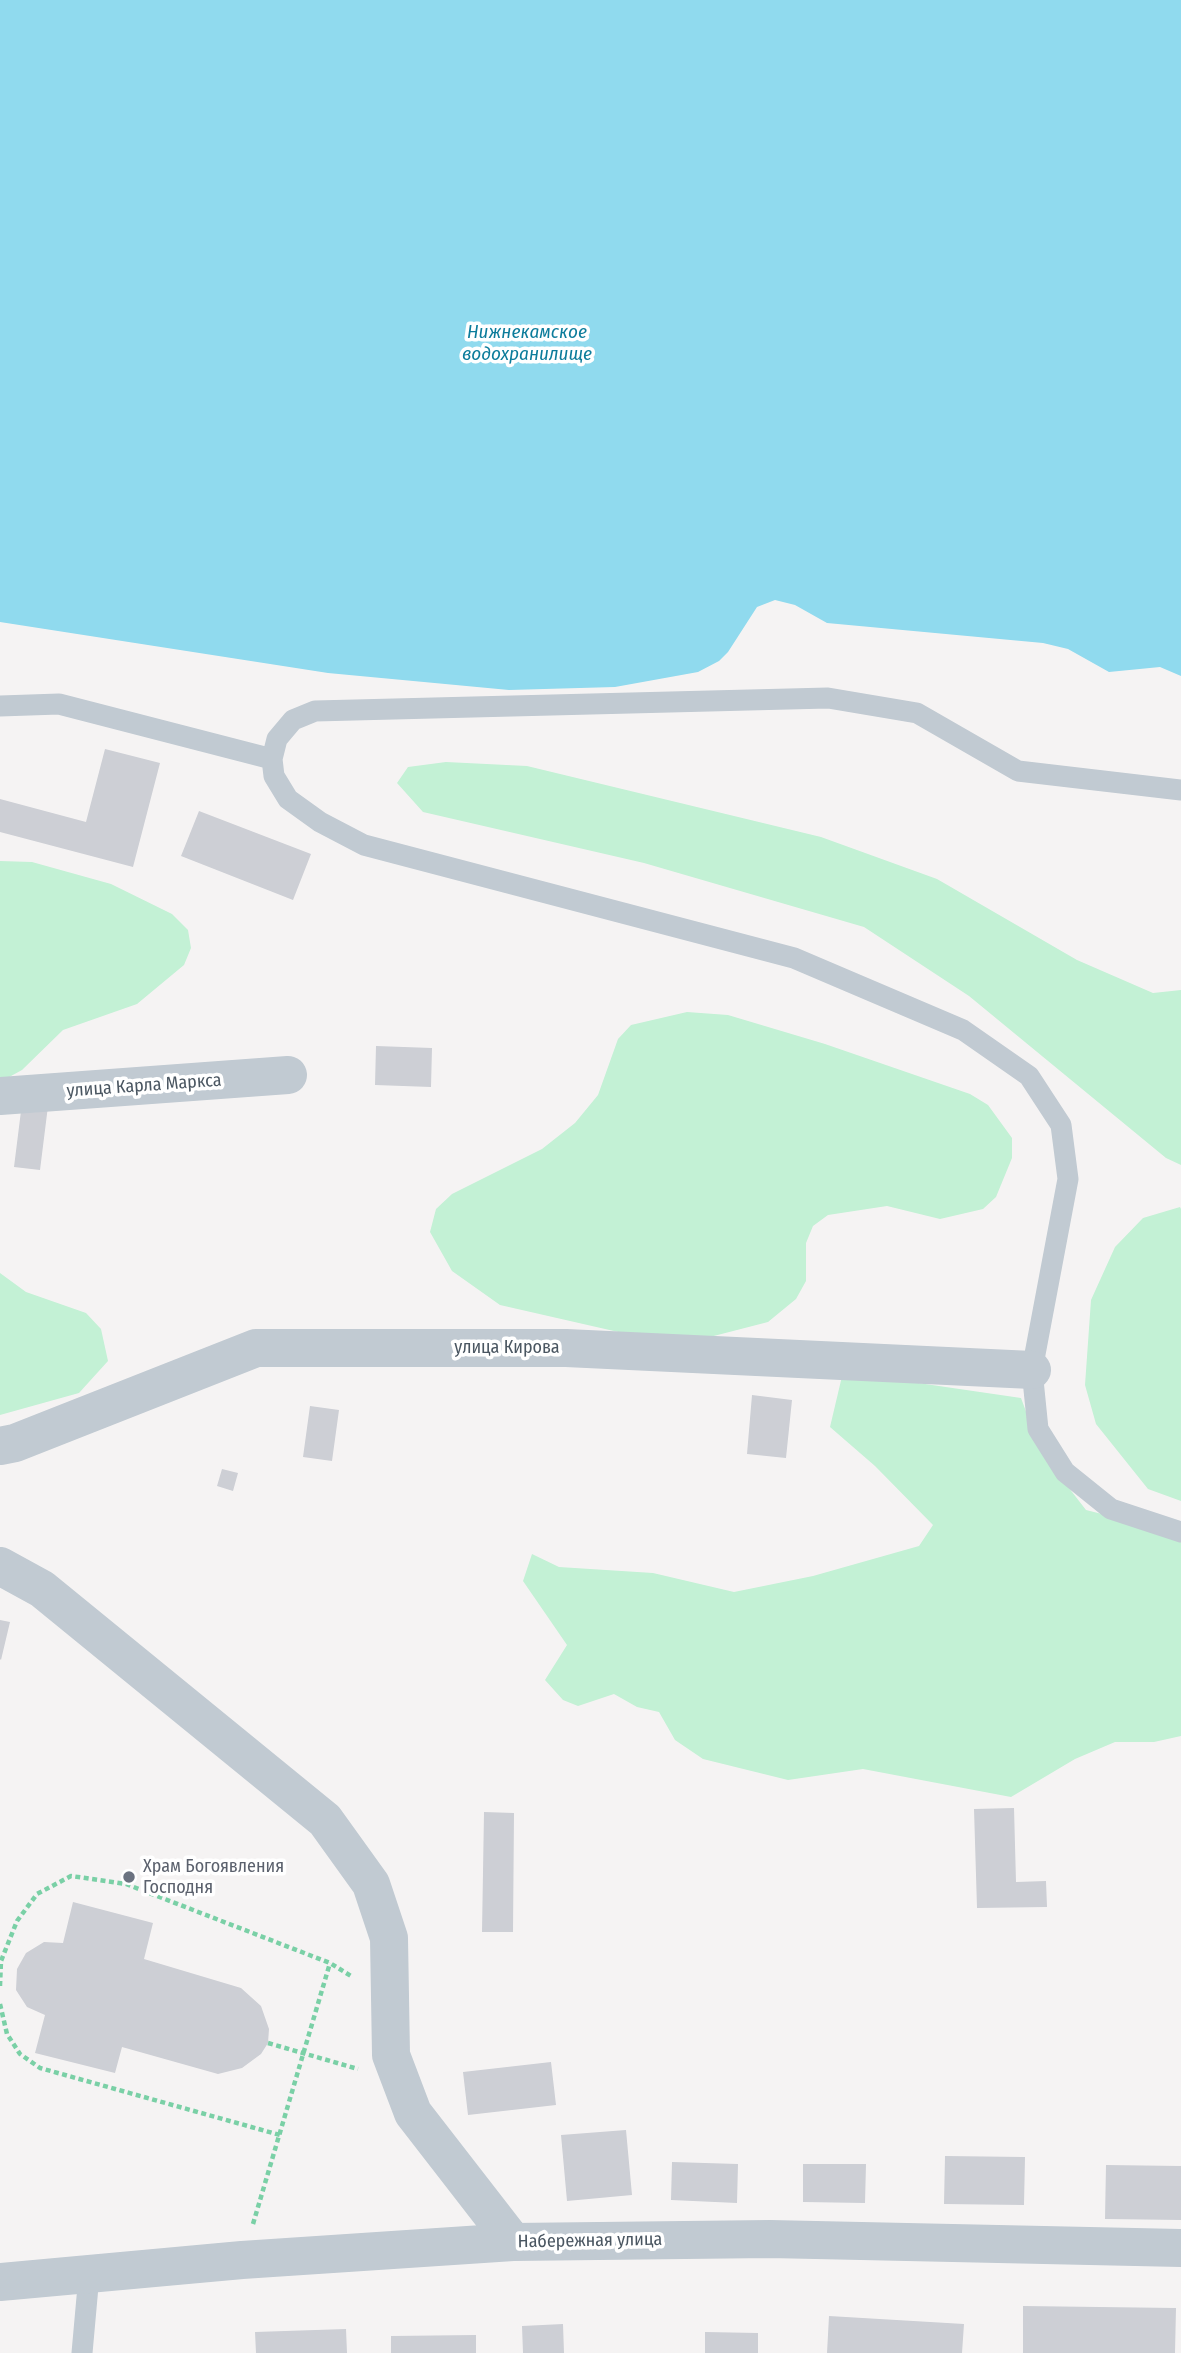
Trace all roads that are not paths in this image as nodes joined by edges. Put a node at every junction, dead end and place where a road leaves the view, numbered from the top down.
1 (0, 706) edge
2 (272, 759) junction
3 (1181, 790) edge
4 (288, 1075) dead end
5 (0, 1096) edge
6 (1032, 1370) junction
7 (0, 1446) edge
8 (1181, 1532) edge
9 (0, 1566) edge
10 (513, 2242) junction
11 (1181, 2248) edge
12 (89, 2275) junction
13 (0, 2282) edge
14 (82, 2353) edge

1 - 2 lane
2 - 3 lane
2 - 6 lane
4 - 5 street, улица Карла Маркса
6 - 7 street, улица Кирова
6 - 8 lane
9 - 10 street
10 - 11 street, Набережная улица
10 - 12 street, Набережная улица
12 - 13 street, Набережная улица
12 - 14 lane

